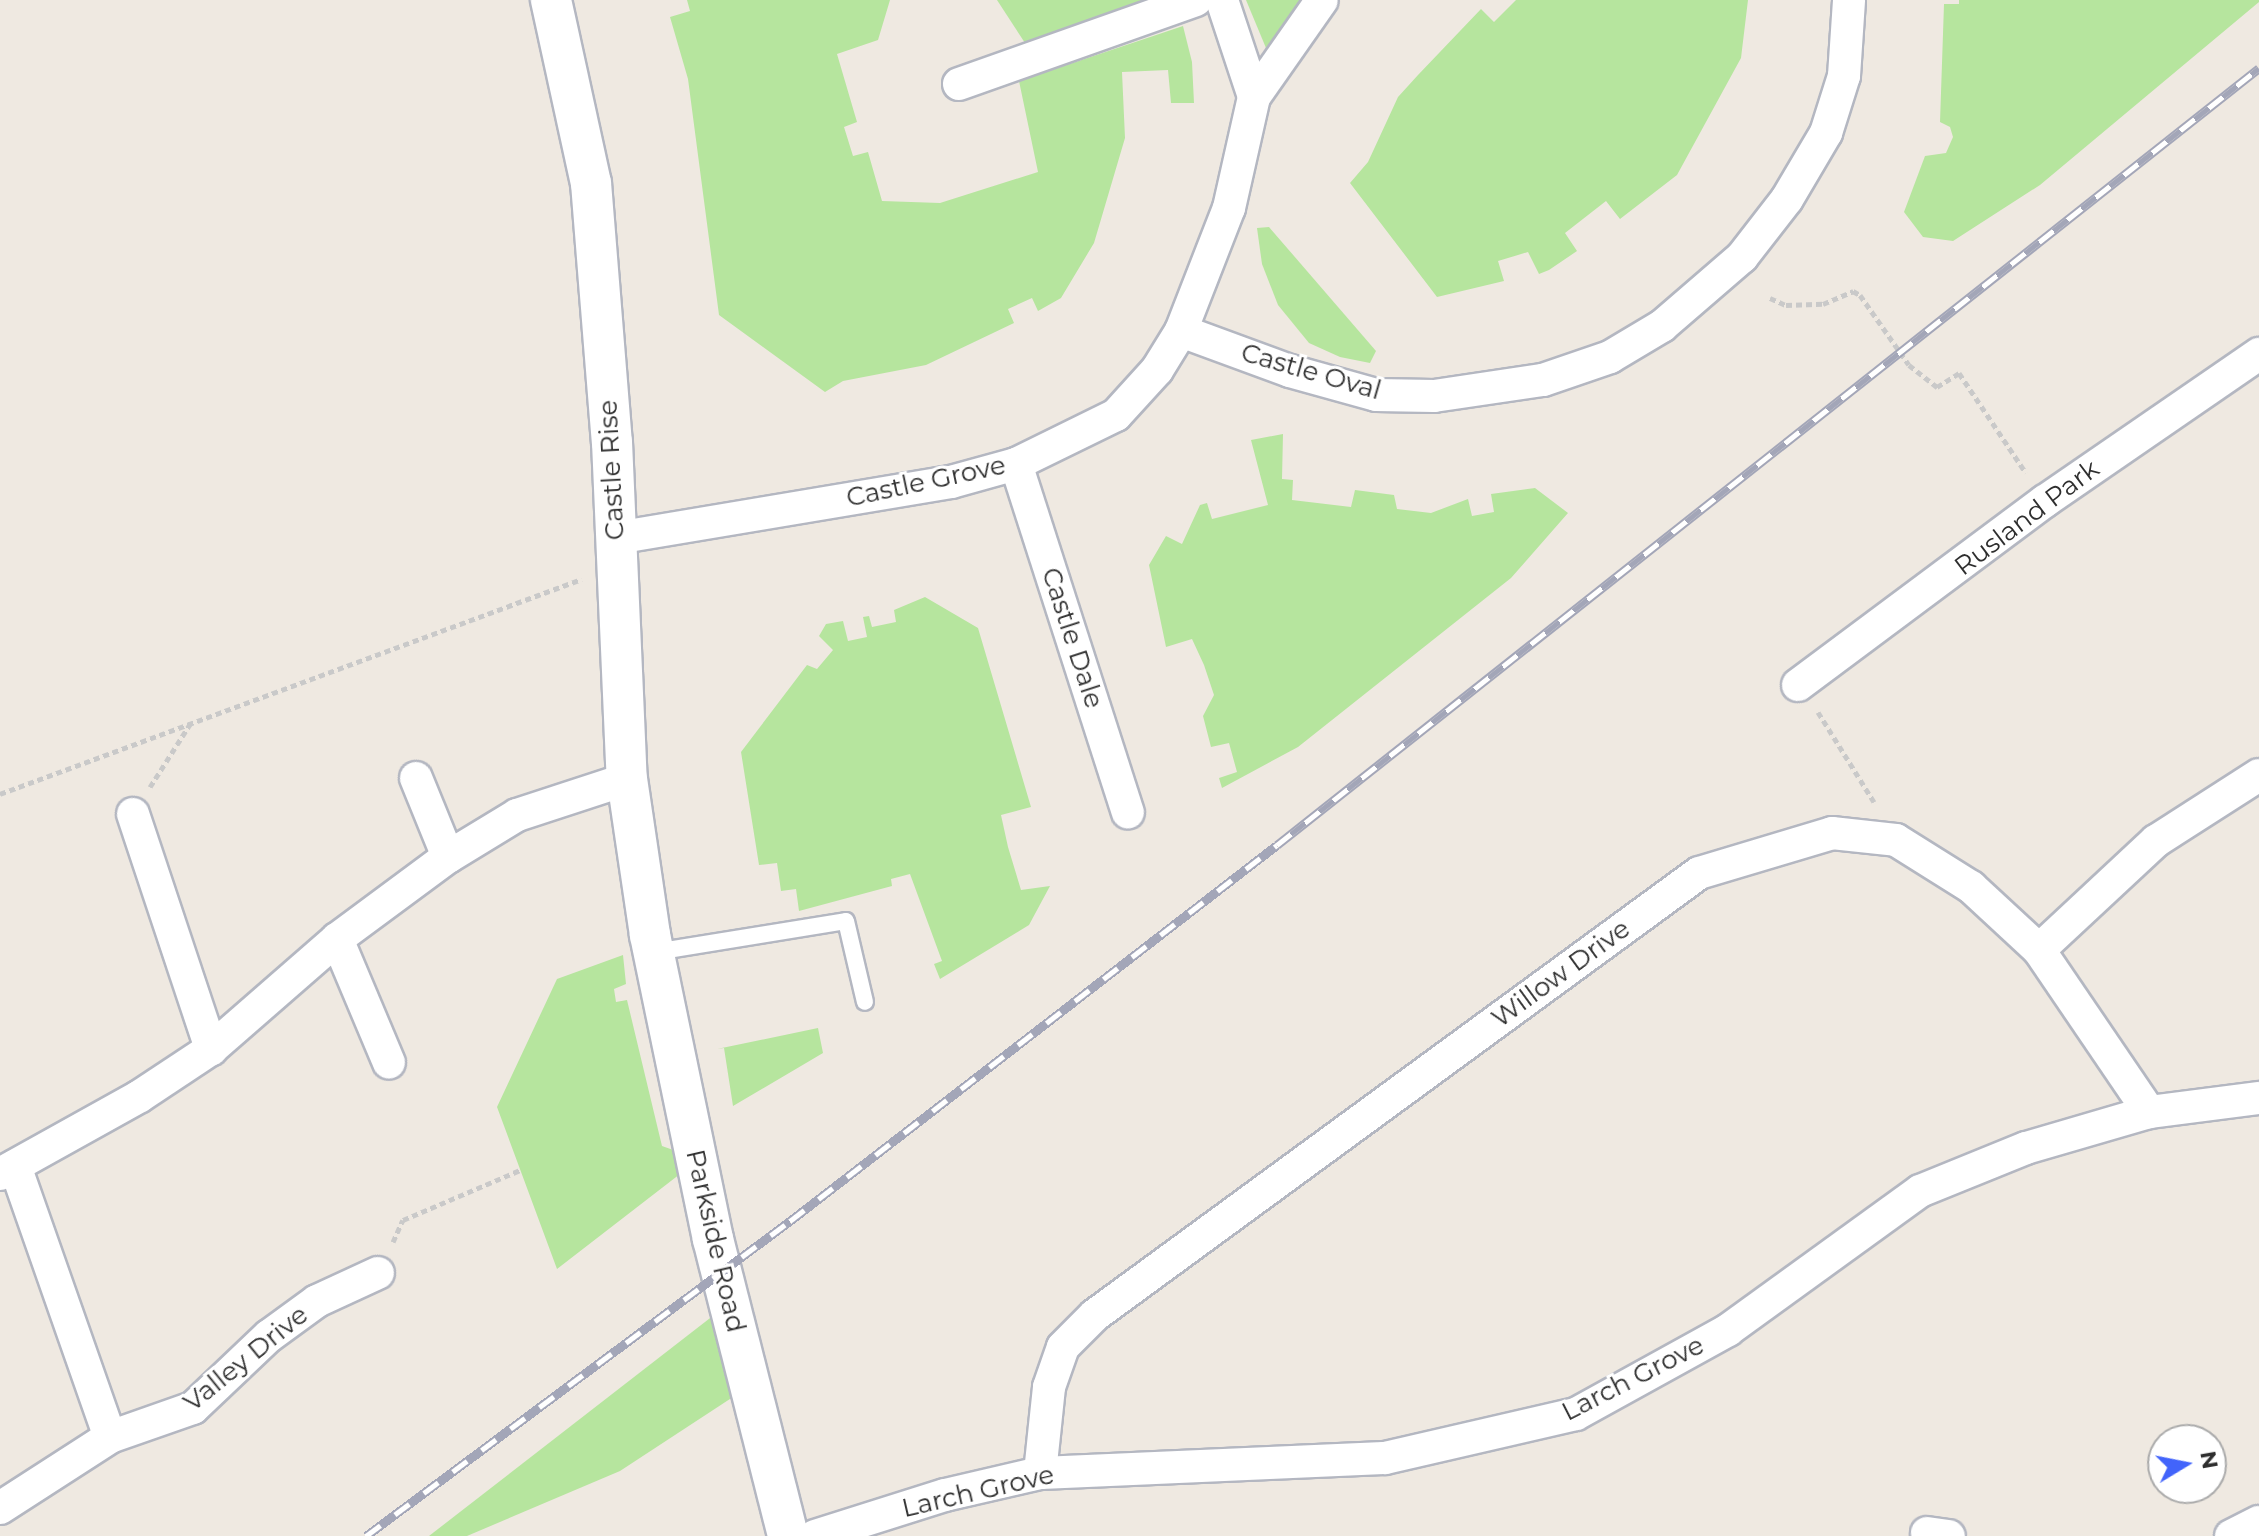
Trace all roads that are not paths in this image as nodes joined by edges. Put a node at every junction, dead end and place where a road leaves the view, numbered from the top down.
1 (551, 0) edge
2 (1196, 0) edge
3 (1222, 0) edge
4 (1322, 0) edge
5 (1849, 0) edge
6 (959, 84) dead end
7 (1254, 97) junction
8 (1181, 331) junction
9 (2259, 354) edge
10 (1016, 464) junction
11 (616, 552) junction
12 (1798, 685) road end
13 (2259, 775) edge
14 (416, 778) dead end
15 (627, 779) junction
16 (1128, 812) dead end
17 (133, 814) road end
18 (448, 857) junction
19 (337, 939) junction
20 (653, 948) junction
21 (2039, 950) junction
22 (865, 1002) dead end
23 (211, 1049) junction
24 (389, 1063) dead end
25 (2259, 1098) edge
26 (2149, 1112) junction
27 (8, 1170) edge
28 (378, 1273) road end
29 (110, 1437) junction
30 (1040, 1473) junction
31 (0, 1508) edge
32 (2259, 1522) edge
33 (788, 1536) edge
34 (815, 1536) edge
35 (2231, 1536) edge

1 - 11 street, Castle Rise
2 - 6 street
3 - 7 street
4 - 7 street, Castle Grove
5 - 8 street, Castle Oval
7 - 8 street, Castle Grove
8 - 10 street, Castle Grove
9 - 12 street, Rusland Park
10 - 11 street, Castle Grove
10 - 16 street, Castle Dale
11 - 15 street, Castle Rise
13 - 21 street
14 - 18 street
15 - 18 street
15 - 20 street, Castle Rise
17 - 23 street
18 - 19 street
19 - 23 street
19 - 24 street
20 - 22 lane
20 - 33 street, Parkside Road
21 - 26 street, Willow Drive
21 - 30 street, Willow Drive
23 - 27 street
25 - 26 street, Larch Grove
26 - 30 street, Larch Grove
27 - 29 street
28 - 29 street, Valley Drive
29 - 31 street, Valley Drive
30 - 34 street, Larch Grove
32 - 35 street

